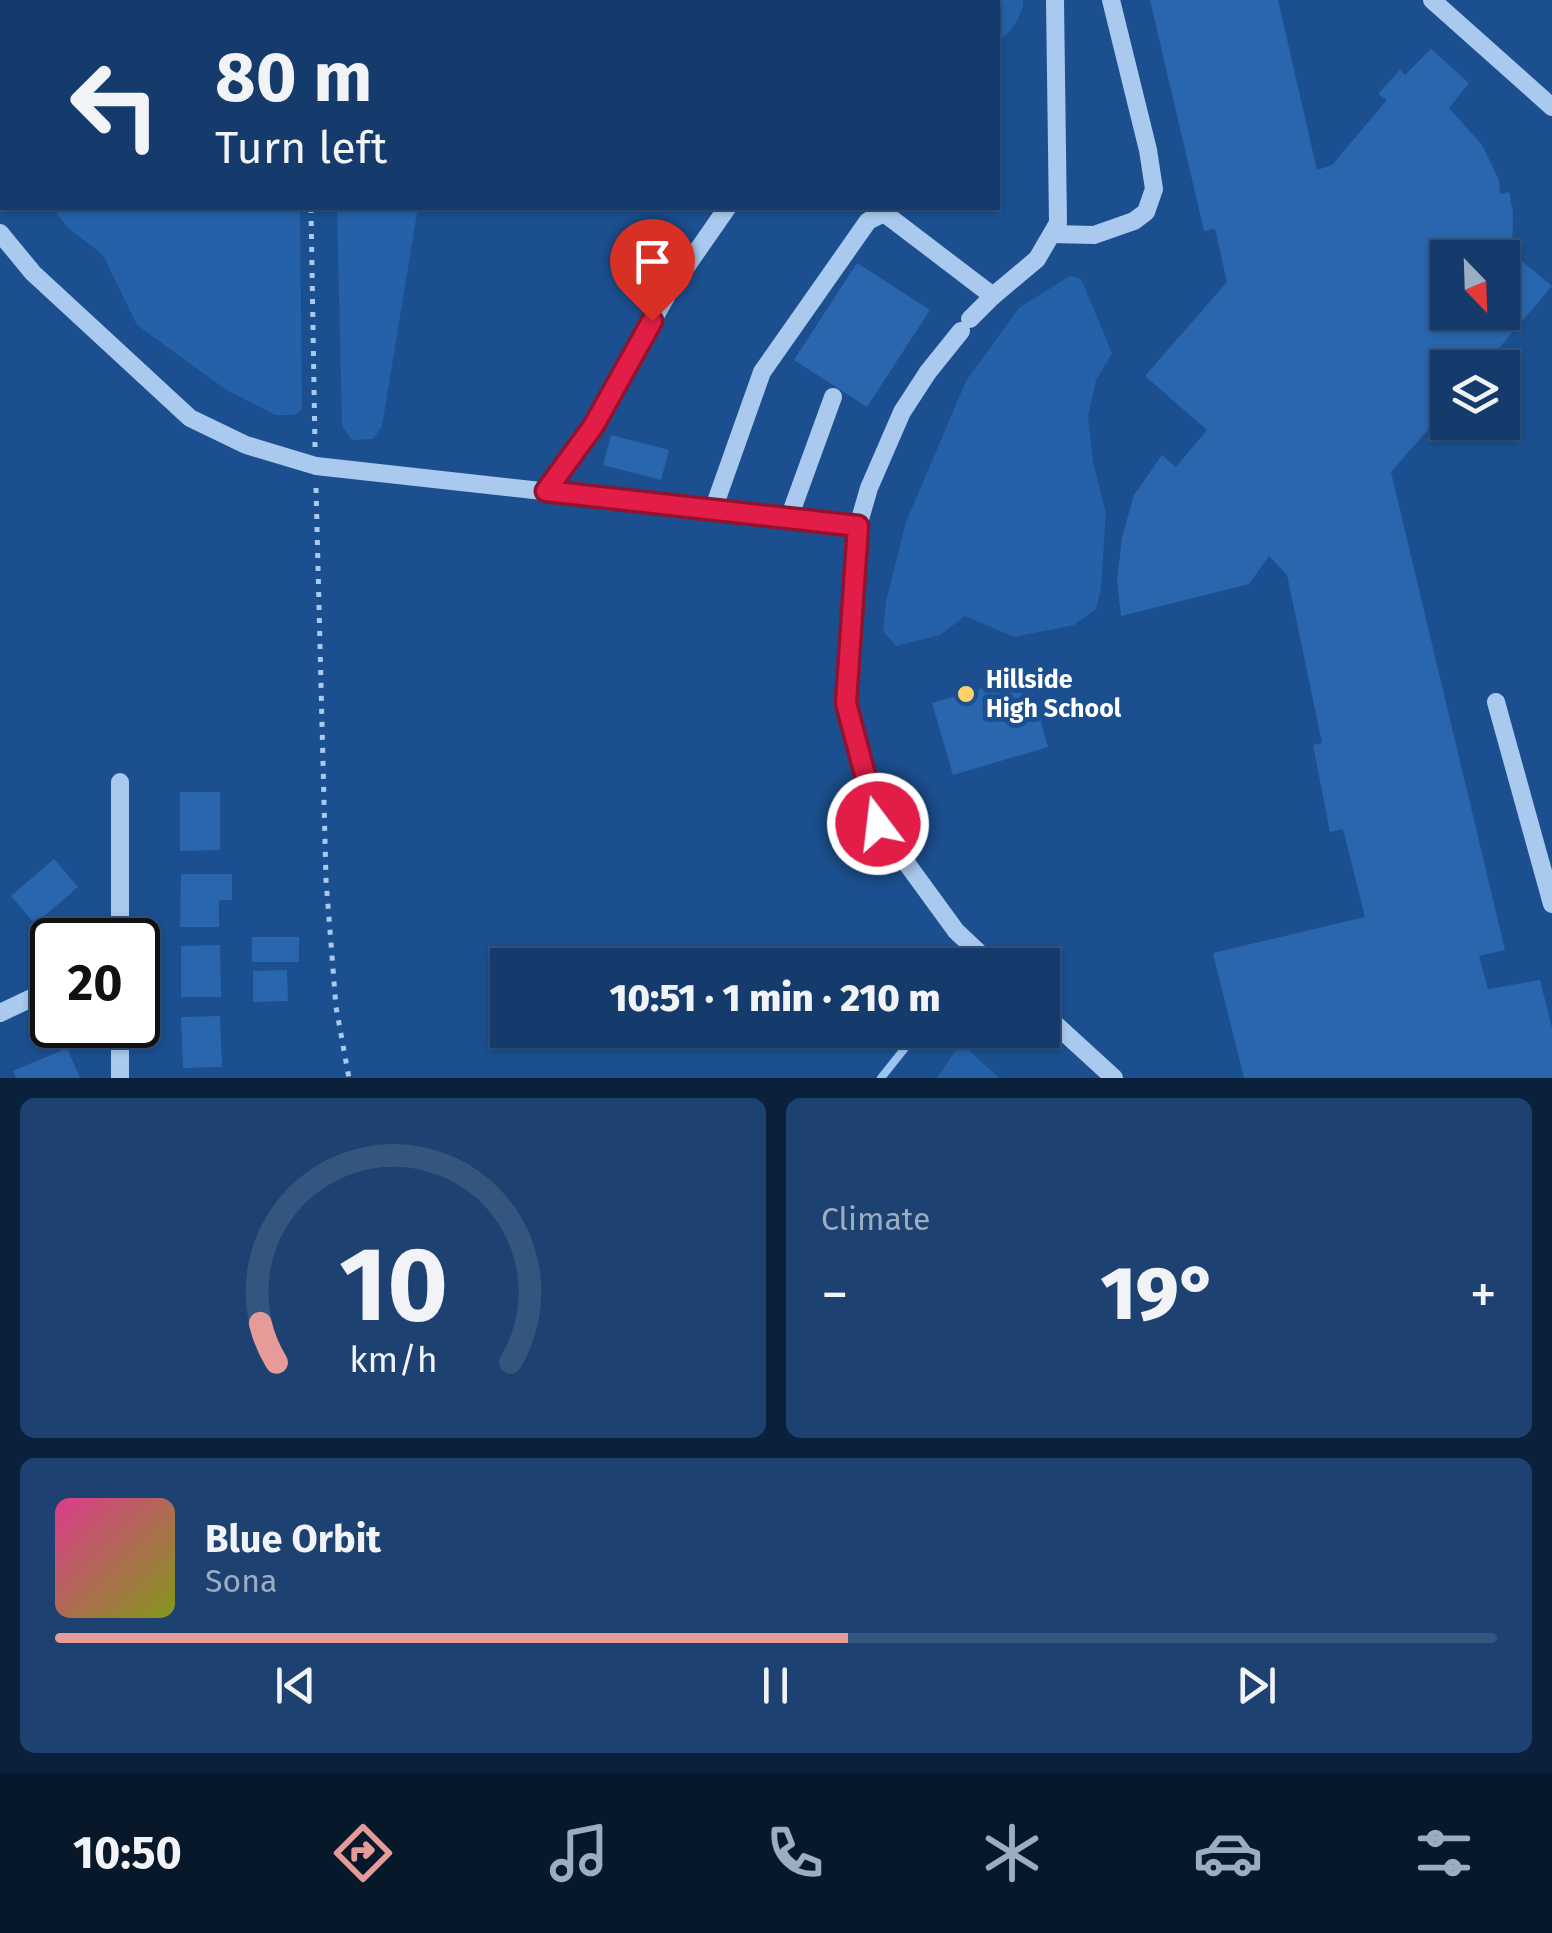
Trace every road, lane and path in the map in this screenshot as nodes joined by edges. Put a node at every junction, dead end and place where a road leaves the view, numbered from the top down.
1 (1055, 0) edge
2 (1111, 0) edge
3 (1432, 0) edge
4 (1552, 107) edge
5 (311, 210) edge
6 (726, 210) edge
7 (0, 233) edge
8 (1052, 234) junction
9 (993, 296) junction
10 (833, 397) dead end
11 (316, 466) junction
12 (546, 491) junction
13 (713, 510) junction
14 (789, 518) junction
15 (858, 526) junction
16 (1496, 702) dead end
17 (120, 782) dead end
18 (1552, 904) edge
19 (120, 918) edge
20 (973, 948) edge
21 (30, 999) edge
22 (0, 1012) edge
23 (1060, 1028) edge
24 (120, 1048) edge
25 (120, 1078) edge
26 (349, 1078) edge
27 (1114, 1078) edge

1 - 8 street
2 - 8 street
3 - 4 street
5 - 11 path
6 - 12 street
7 - 11 street
8 - 9 street
9 - 13 street
9 - 15 street
10 - 14 street
11 - 12 street
11 - 26 path
12 - 13 street
13 - 14 street
14 - 15 street
15 - 20 street
16 - 18 street
17 - 19 street
21 - 22 street
23 - 27 street
24 - 25 street

